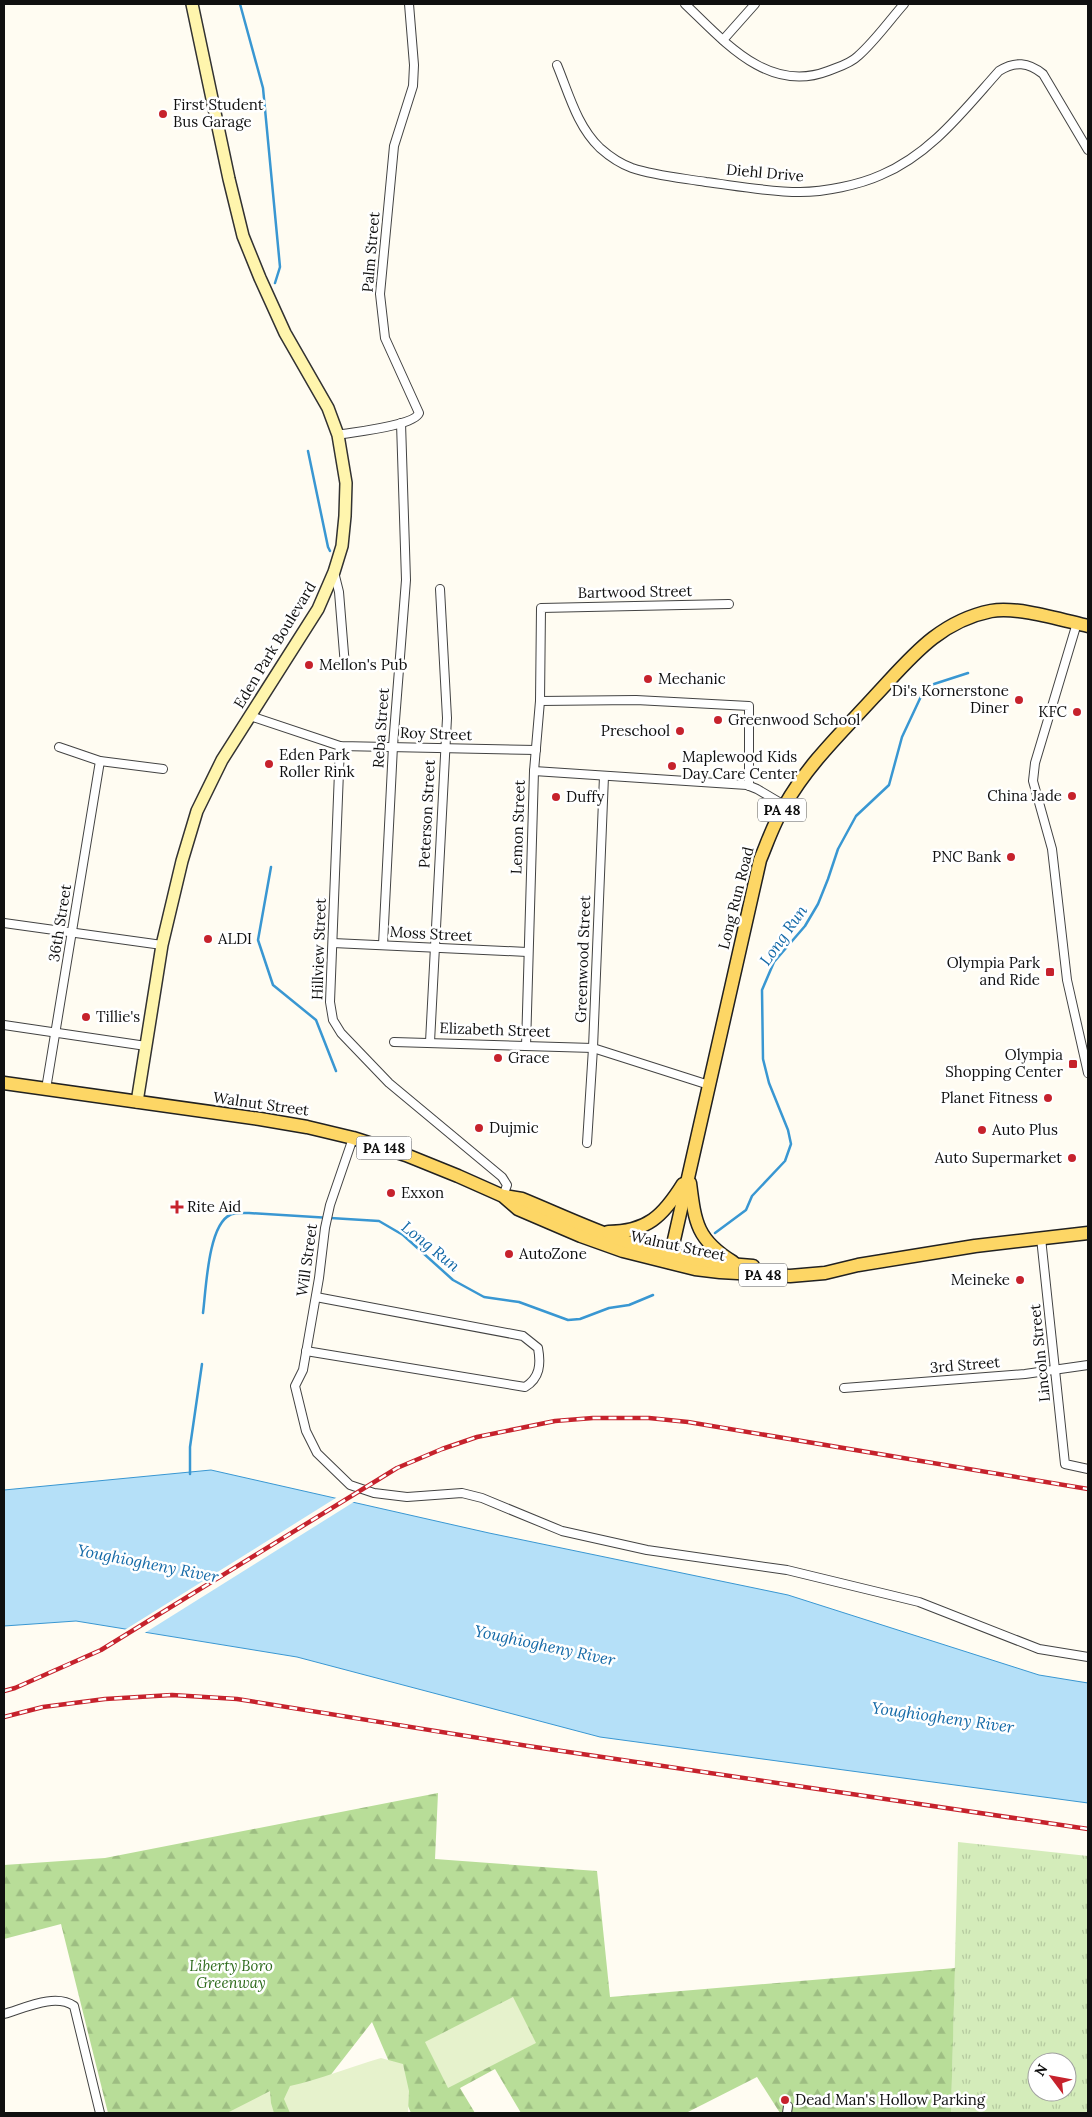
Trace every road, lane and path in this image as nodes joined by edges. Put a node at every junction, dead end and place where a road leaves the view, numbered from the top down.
1 (192, 4) edge
2 (409, 4) edge
3 (685, 4) edge
4 (755, 4) edge
5 (904, 4) edge
6 (723, 40) junction
7 (557, 65) dead end
8 (1088, 150) edge
9 (401, 423) junction
10 (338, 435) junction
11 (334, 572) junction
12 (440, 589) dead end
13 (729, 604) dead end
14 (542, 608) joint
15 (1083, 624) edge
16 (345, 666) dead end
17 (540, 701) junction
18 (250, 716) junction
19 (340, 746) junction
20 (393, 746) junction
21 (59, 747) dead end
22 (444, 748) junction
23 (536, 750) junction
24 (100, 761) junction
25 (163, 769) dead end
26 (534, 771) junction
27 (604, 776) junction
28 (748, 786) junction
29 (784, 805) junction
30 (4, 923) edge
31 (73, 932) junction
32 (333, 943) junction
33 (162, 945) junction
34 (383, 945) junction
35 (434, 948) junction
36 (528, 952) junction
37 (4, 1025) edge
38 (55, 1034) junction
39 (394, 1042) dead end
40 (430, 1042) junction
41 (146, 1046) junction
42 (526, 1046) junction
43 (593, 1048) junction
44 (1088, 1073) edge
45 (4, 1083) edge
46 (709, 1085) junction
47 (46, 1090) junction
48 (137, 1102) junction
49 (352, 1138) junction
50 (587, 1143) dead end
51 (689, 1174) junction
52 (503, 1196) junction
53 (602, 1232) junction
54 (1088, 1233) edge
55 (1041, 1238) junction
56 (670, 1258) junction
57 (740, 1265) junction
58 (858, 1265) junction
59 (316, 1297) junction
60 (306, 1351) junction
61 (1088, 1365) edge
62 (1055, 1370) junction
63 (844, 1388) dead end
64 (1088, 1468) edge
65 (1088, 1658) edge
66 (4, 2014) edge
67 (100, 2113) edge

1 - 10 main road, Eden Park Boulevard
2 - 9 street, Palm Street
3 - 6 street
4 - 6 street
5 - 6 street
7 - 8 street, Diehl Drive
9 - 10 street, Palm Street
9 - 20 street, Reba Street
10 - 11 main road, Eden Park Boulevard
11 - 16 street
11 - 18 main road, Eden Park Boulevard
12 - 22 street, Peterson Street
13 - 14 street, Bartwood Street
14 - 17 street, Lemon Street
15 - 29 main road, Long Run Road / PA 48
15 - 44 street
17 - 23 street, Lemon Street
17 - 28 street
18 - 19 street, Roy Street
18 - 33 main road, Eden Park Boulevard
19 - 20 street, Roy Street
19 - 32 street, Hillview Street
20 - 22 street, Roy Street
20 - 34 street, Reba Street
21 - 24 street
22 - 23 street, Roy Street
22 - 35 street, Peterson Street
23 - 26 street, Lemon Street
24 - 25 street
24 - 31 street, 36th Street
26 - 27 street
26 - 36 street, Lemon Street
27 - 28 street
27 - 43 street, Greenwood Street
28 - 29 street
29 - 46 main road, Long Run Road / PA 48
30 - 31 street
31 - 33 street
31 - 38 street, 36th Street
32 - 34 street, Moss Street
32 - 52 street, Hillview Street
33 - 41 main road, Eden Park Boulevard
34 - 35 street, Moss Street
35 - 36 street, Moss Street
35 - 40 street, Peterson Street
36 - 42 street, Lemon Street
37 - 38 street
38 - 41 street
38 - 47 street, 36th Street
39 - 40 street, Elizabeth Street
40 - 42 street, Elizabeth Street
41 - 48 main road, Eden Park Boulevard
42 - 43 street, Elizabeth Street
43 - 46 street, Elizabeth Street
43 - 50 street, Greenwood Street
45 - 47 main road, Walnut Street / PA 148
46 - 51 main road, Long Run Road / PA 48
47 - 48 main road, Walnut Street / PA 148
48 - 49 main road, Walnut Street / PA 148
49 - 52 main road, Walnut Street / PA 148
49 - 59 street, Will Street
51 - 53 main road
51 - 56 main road, Long Run Road / PA 48
51 - 57 main road, PA 48
52 - 53 main road, Walnut Street / PA 148
52 - 56 main road, Walnut Street / PA 148
53 - 56 main road, Walnut Street / PA 148
54 - 55 main road, Walnut Street / PA 48
55 - 58 main road, Walnut Street / PA 48
55 - 62 street, Lincoln Street
56 - 57 main road, Walnut Street / PA 148
56 - 58 main road, Walnut Street / PA 48
57 - 58 main road, Walnut Street / PA 48
59 - 60 street, Will Street
59 - 60 street
60 - 65 street, Will Street
61 - 62 street, 3rd Street
62 - 63 street, 3rd Street
62 - 64 street, Lincoln Street
66 - 67 street

